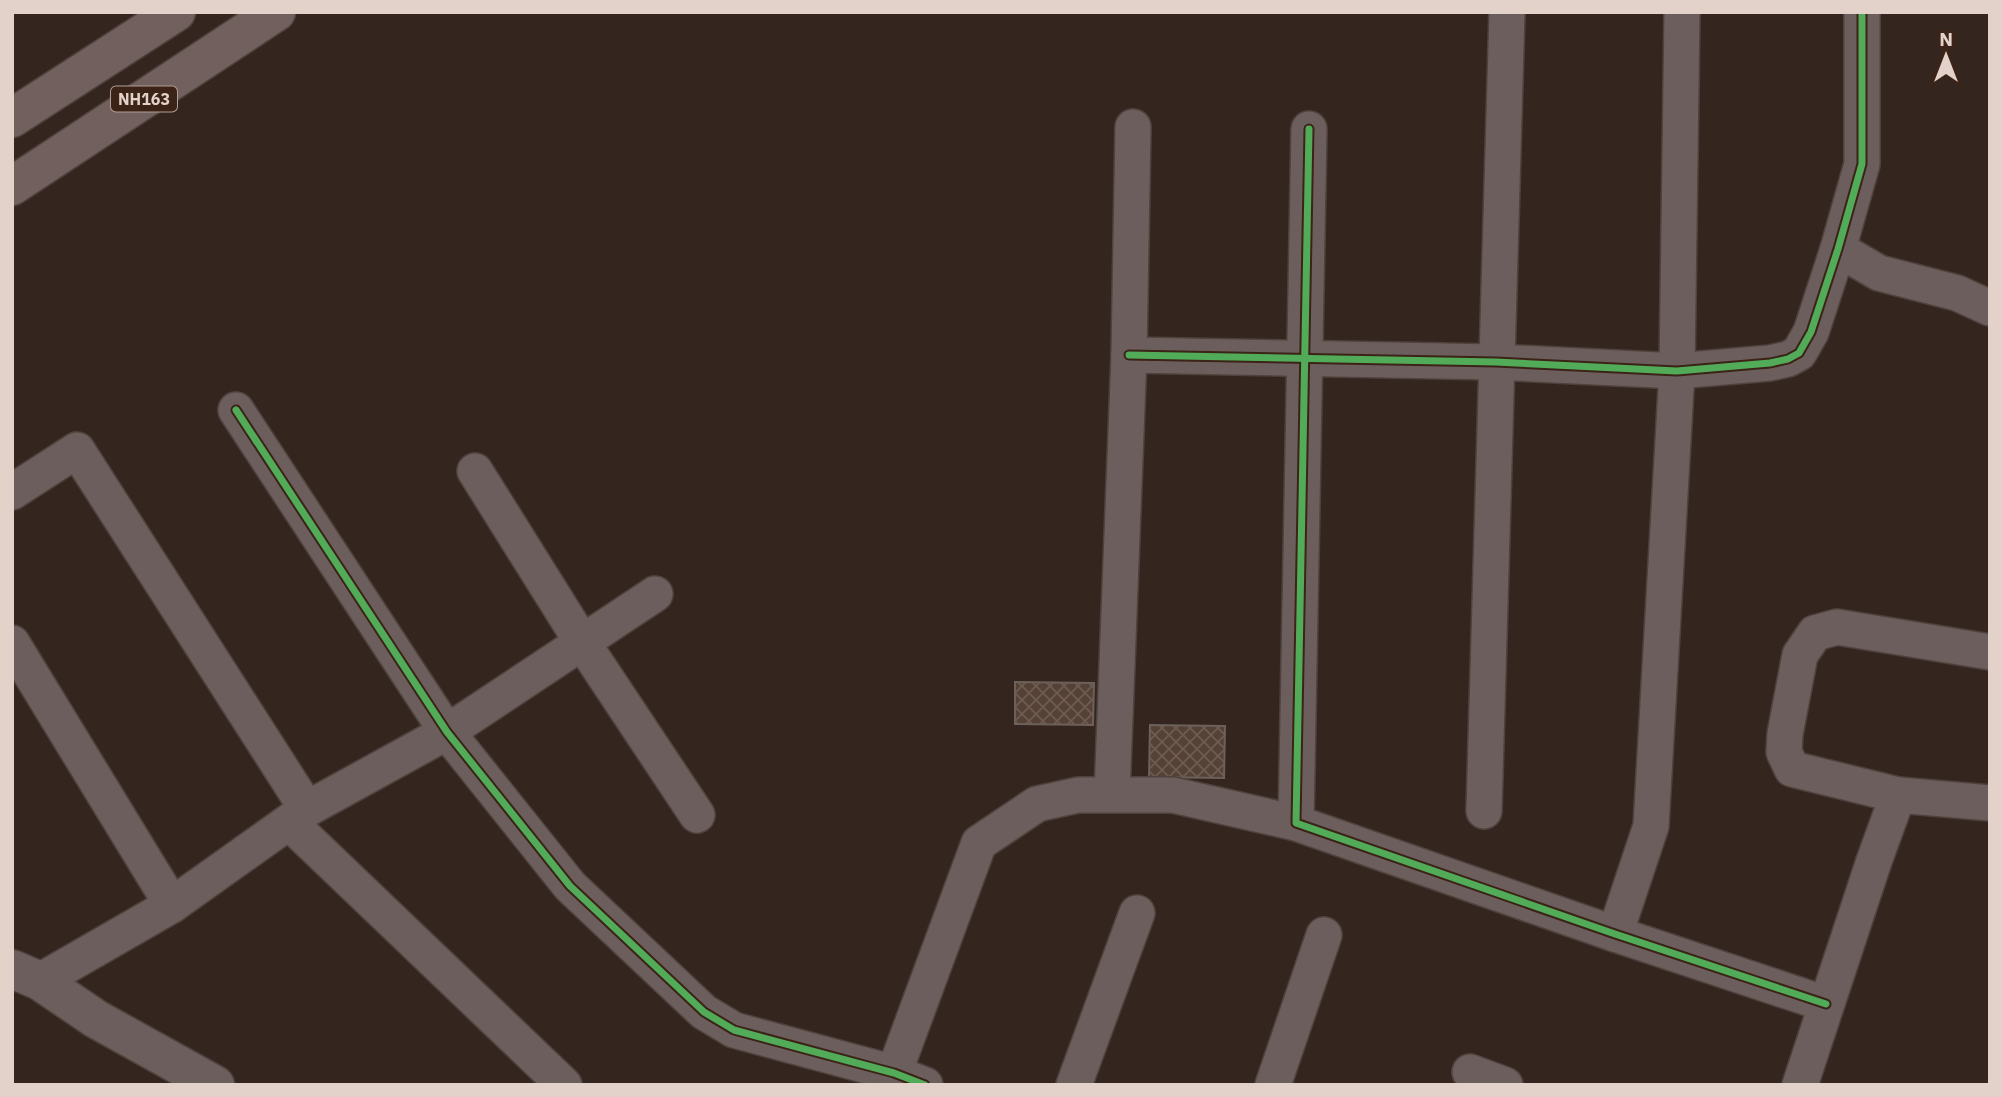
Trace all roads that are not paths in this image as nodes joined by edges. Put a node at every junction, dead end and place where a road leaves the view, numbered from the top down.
1 (176, 12) edge
2 (276, 12) edge
3 (1507, 12) edge
4 (1682, 12) edge
5 (1862, 12) edge
6 (125, 45) junction
7 (161, 88) junction
8 (12, 118) edge
9 (1133, 127) dead end
10 (1309, 129) dead end
11 (12, 186) edge
12 (1838, 249) junction
13 (1990, 308) edge
14 (1129, 355) junction
15 (1303, 359) junction
16 (1496, 362) junction
17 (1677, 371) junction
18 (236, 410) dead end
19 (475, 471) dead end
20 (12, 492) edge
21 (655, 594) dead end
22 (582, 642) junction
23 (12, 643) edge
24 (1990, 652) edge
25 (447, 732) junction
26 (1112, 794) junction
27 (1898, 796) junction
28 (1990, 803) edge
29 (1484, 811) dead end
30 (697, 815) dead end
31 (298, 816) junction
32 (1296, 823) junction
33 (172, 905) junction
34 (1137, 913) dead end
35 (1615, 934) junction
36 (1324, 935) dead end
37 (26, 975) edge
38 (1826, 1004) junction
39 (1470, 1072) dead end
40 (909, 1079) edge
41 (215, 1085) edge
42 (564, 1085) edge
43 (1074, 1085) edge
44 (1273, 1085) edge
45 (1505, 1085) edge
46 (1800, 1085) edge

1 - 6 highway
2 - 7 highway, NH163
3 - 16 street
4 - 17 street
5 - 12 street
6 - 7 highway
6 - 8 highway
7 - 11 highway, NH163
9 - 14 street
10 - 15 street
12 - 13 street
12 - 17 street
14 - 15 street
14 - 26 street
15 - 16 street
15 - 32 street
16 - 17 street
16 - 29 street
17 - 35 street
18 - 25 street
19 - 22 street
20 - 31 street
21 - 22 street
22 - 25 street
22 - 30 street
23 - 33 street
24 - 27 street
25 - 31 street
25 - 40 street
26 - 32 street
26 - 40 street
27 - 28 street
27 - 38 street
31 - 33 street
31 - 42 street
32 - 35 street
33 - 37 street
34 - 43 street
35 - 38 street
36 - 44 street
37 - 41 street
38 - 46 street
39 - 45 street

